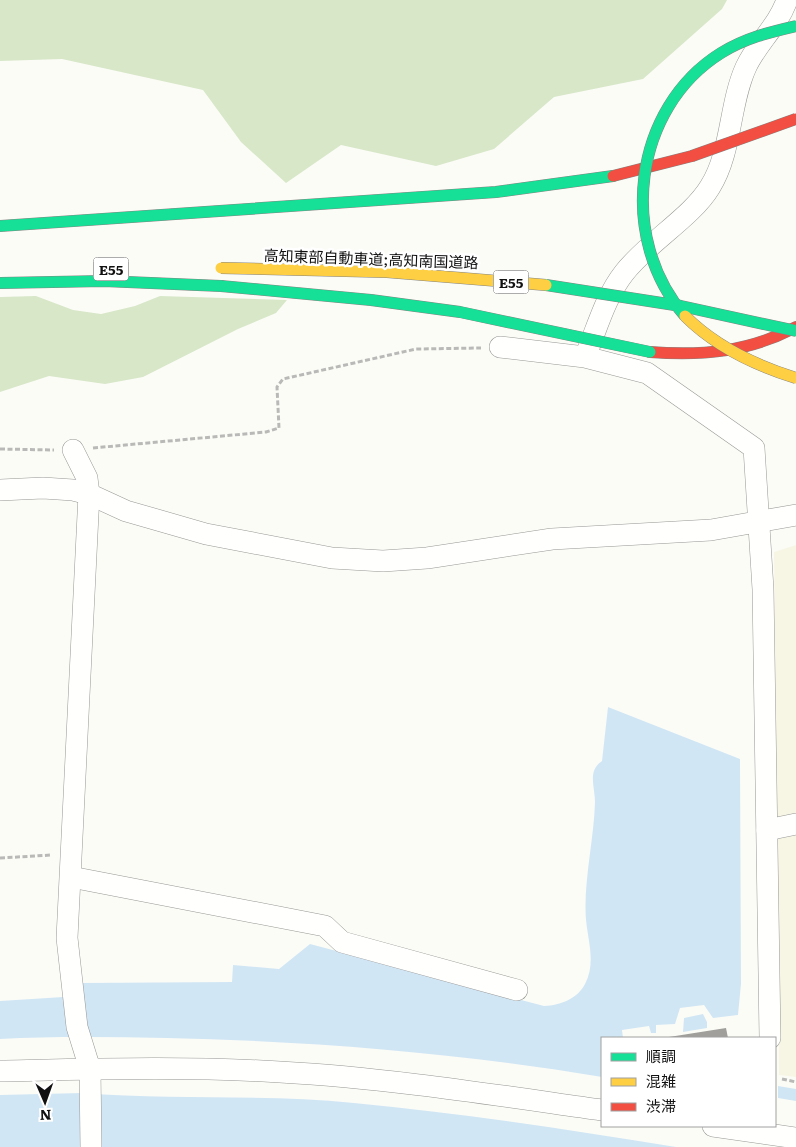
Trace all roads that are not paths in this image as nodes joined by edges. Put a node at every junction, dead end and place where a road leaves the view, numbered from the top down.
1 (788, 0) edge
2 (796, 26) edge
3 (796, 119) edge
4 (0, 226) edge
5 (217, 268) dead end
6 (87, 269) dead end
7 (106, 269) dead end
8 (0, 283) edge
9 (796, 329) edge
10 (500, 348) road end
11 (585, 357) junction
12 (796, 378) edge
13 (73, 450) road end
14 (0, 490) edge
15 (90, 494) junction
16 (796, 515) edge
17 (758, 522) junction
18 (796, 824) edge
19 (767, 830) junction
20 (71, 878) junction
21 (517, 990) dead end
22 (770, 1037) edge
23 (0, 1071) edge
24 (90, 1073) junction
25 (601, 1110) edge
26 (728, 1127) edge
27 (786, 1131) edge
28 (91, 1147) edge

1 - 11 street
2 - 12 highway, bridge
3 - 4 highway, bridge
5 - 9 highway, 高知東部自動車道;高知南国道路 / E55, bridge
6 - 7 highway, E55
8 - 9 highway, bridge
10 - 11 street
11 - 17 street
13 - 15 street
14 - 15 street
15 - 17 street
15 - 20 street
16 - 17 street
17 - 19 street
18 - 19 street
19 - 22 street
20 - 21 street
20 - 24 street
23 - 24 street
24 - 25 street
24 - 28 street
26 - 27 street

